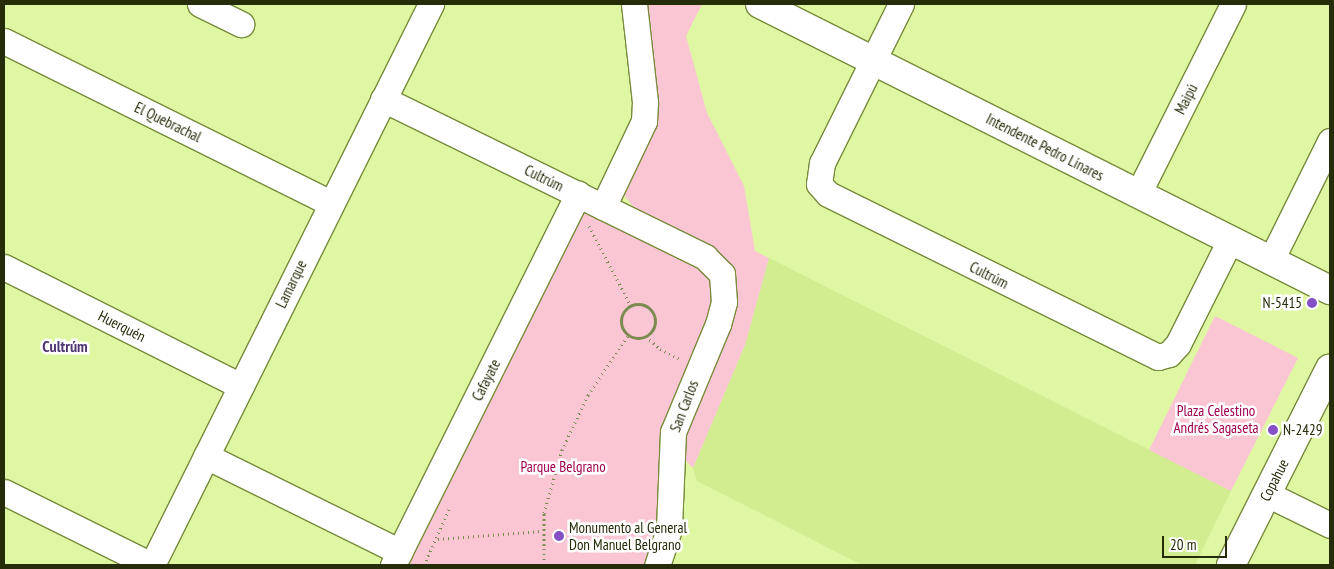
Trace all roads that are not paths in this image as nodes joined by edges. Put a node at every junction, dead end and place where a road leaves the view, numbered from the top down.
1 (200, 4) edge
2 (431, 4) edge
3 (634, 4) edge
4 (760, 4) edge
5 (900, 4) edge
6 (1234, 4) edge
7 (241, 24) dead end
8 (4, 41) edge
9 (872, 60) junction
10 (383, 99) junction
11 (1330, 142) edge
12 (578, 194) junction
13 (1138, 194) junction
14 (331, 204) junction
15 (596, 216) junction
16 (1230, 240) junction
17 (704, 256) joint
18 (1270, 260) junction
19 (4, 267) edge
20 (1330, 290) edge
21 (1330, 368) edge
22 (241, 386) junction
23 (206, 456) junction
24 (4, 492) edge
25 (1267, 494) junction
26 (1330, 526) edge
27 (396, 559) edge
28 (151, 565) edge
29 (656, 565) edge
30 (1232, 565) edge

1 - 7 street
2 - 10 street, Lamarque
3 - 15 street
4 - 9 main road, Intendente Pedro Linares
5 - 9 street
6 - 13 street, Maipú
8 - 14 street, El Quebrachal
9 - 13 main road, Intendente Pedro Linares
9 - 16 street, Cultrúm
10 - 12 street, Cultrúm
10 - 14 street, Lamarque
11 - 18 street
12 - 15 street, Cultrúm
12 - 27 street, Cafayate
13 - 16 main road, Intendente Pedro Linares
14 - 22 street, Lamarque
15 - 17 street, Cultrúm
16 - 18 main road, Intendente Pedro Linares
17 - 29 street, San Carlos
18 - 20 main road, Intendente Pedro Linares
19 - 22 street, Huerquén
21 - 25 main road, Copahue
22 - 23 street, Lamarque
23 - 27 street
23 - 28 street, Lamarque
24 - 28 street
25 - 26 street
25 - 30 main road, Copahue

